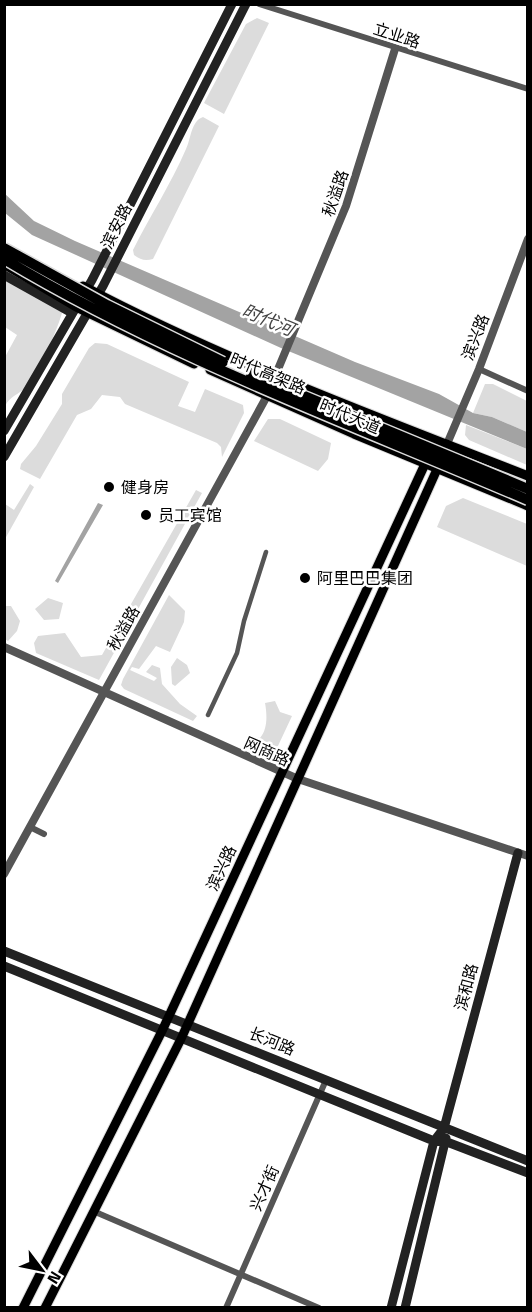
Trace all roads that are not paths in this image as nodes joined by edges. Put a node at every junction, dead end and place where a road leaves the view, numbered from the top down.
1 (232, 4) edge
2 (246, 4) edge
3 (259, 4) edge
4 (395, 49) junction
5 (528, 88) edge
6 (528, 238) edge
7 (4, 244) edge
8 (4, 259) edge
9 (4, 265) edge
10 (6, 275) edge
11 (47, 278) junction
12 (88, 289) junction
13 (98, 294) junction
14 (74, 310) junction
15 (87, 313) junction
16 (479, 369) junction
17 (276, 374) junction
18 (528, 391) edge
19 (267, 396) junction
20 (4, 431) edge
21 (447, 444) junction
22 (4, 457) edge
23 (425, 464) junction
24 (438, 469) junction
25 (528, 476) edge
26 (528, 489) edge
27 (528, 500) edge
28 (528, 506) edge
29 (266, 552) dead end
30 (4, 647) edge
31 (104, 692) junction
32 (208, 715) dead end
33 (283, 773) junction
34 (298, 779) junction
35 (30, 827) junction
36 (44, 834) dead end
37 (523, 855) edge
38 (4, 874) edge
39 (4, 951) edge
40 (4, 966) edge
41 (168, 1015) junction
42 (188, 1023) junction
43 (162, 1031) junction
44 (181, 1039) junction
45 (326, 1080) junction
46 (320, 1094) junction
47 (444, 1128) junction
48 (434, 1141) junction
49 (447, 1142) junction
50 (528, 1161) edge
51 (528, 1173) edge
52 (93, 1211) junction
53 (240, 1275) junction
54 (23, 1308) edge
55 (45, 1308) edge
56 (226, 1308) edge
57 (319, 1308) edge
58 (391, 1308) edge
59 (405, 1308) edge

1 - 12 main road, 滨安路
2 - 13 main road, 滨安路
3 - 4 street, 立业路
4 - 5 street, 立业路
4 - 17 street, 秋溢路
6 - 16 street, 滨兴路
7 - 11 highway, 时代高架路, bridge
7 - 12 main road, 时代大道
8 - 11 highway, 时代高架路, bridge
9 - 11 highway, bridge
9 - 14 main road, 时代大道
10 - 14 main road
11 - 26 highway, 时代高架路, bridge
11 - 27 highway, 时代高架路, bridge
12 - 13 main road, 时代大道
12 - 14 main road, 滨安路
13 - 15 main road, 滨安路
13 - 17 main road, 时代大道
14 - 15 main road, 时代大道
14 - 20 main road, 滨安路
15 - 19 main road, 时代大道
15 - 22 main road, 滨安路
16 - 18 street
16 - 21 street, 滨兴路
17 - 21 main road, 时代大道
19 - 23 main road, 时代大道
19 - 31 street, 秋溢路
21 - 23 main road, 滨兴路
21 - 24 main road, 滨兴路
21 - 25 main road, 时代大道
23 - 24 main road, 时代大道
23 - 33 main road, 滨兴路
24 - 28 main road, 时代大道
24 - 34 main road, 滨兴路
29 - 32 street
30 - 31 street, 网商路
31 - 33 street, 网商路
31 - 35 street, 秋溢路
33 - 34 street, 网商路
33 - 41 main road, 滨兴路
34 - 37 street, 网商路
34 - 42 main road, 滨兴路
35 - 36 street
35 - 38 street, 秋溢路
37 - 47 main road, 滨和路
39 - 41 main road, 长河路
40 - 43 main road, 长河路
41 - 42 main road, 长河路
41 - 43 main road, 滨兴路
42 - 44 main road, 滨兴路
42 - 45 main road, 长河路
43 - 44 main road, 长河路
43 - 54 main road, 滨兴路
44 - 46 main road, 长河路
44 - 52 main road, 滨兴路
45 - 46 street, 兴才街
45 - 47 main road, 长河路
46 - 48 main road, 长河路
46 - 53 street, 兴才街
47 - 48 main road, 滨和路
47 - 49 main road, 滨和路
47 - 50 main road, 长河路
48 - 49 main road, 长河路
48 - 58 main road, 滨和路
49 - 51 main road, 长河路
49 - 59 main road, 滨和路
52 - 53 street
52 - 55 main road, 滨兴路
53 - 56 street, 兴才街
53 - 57 street

